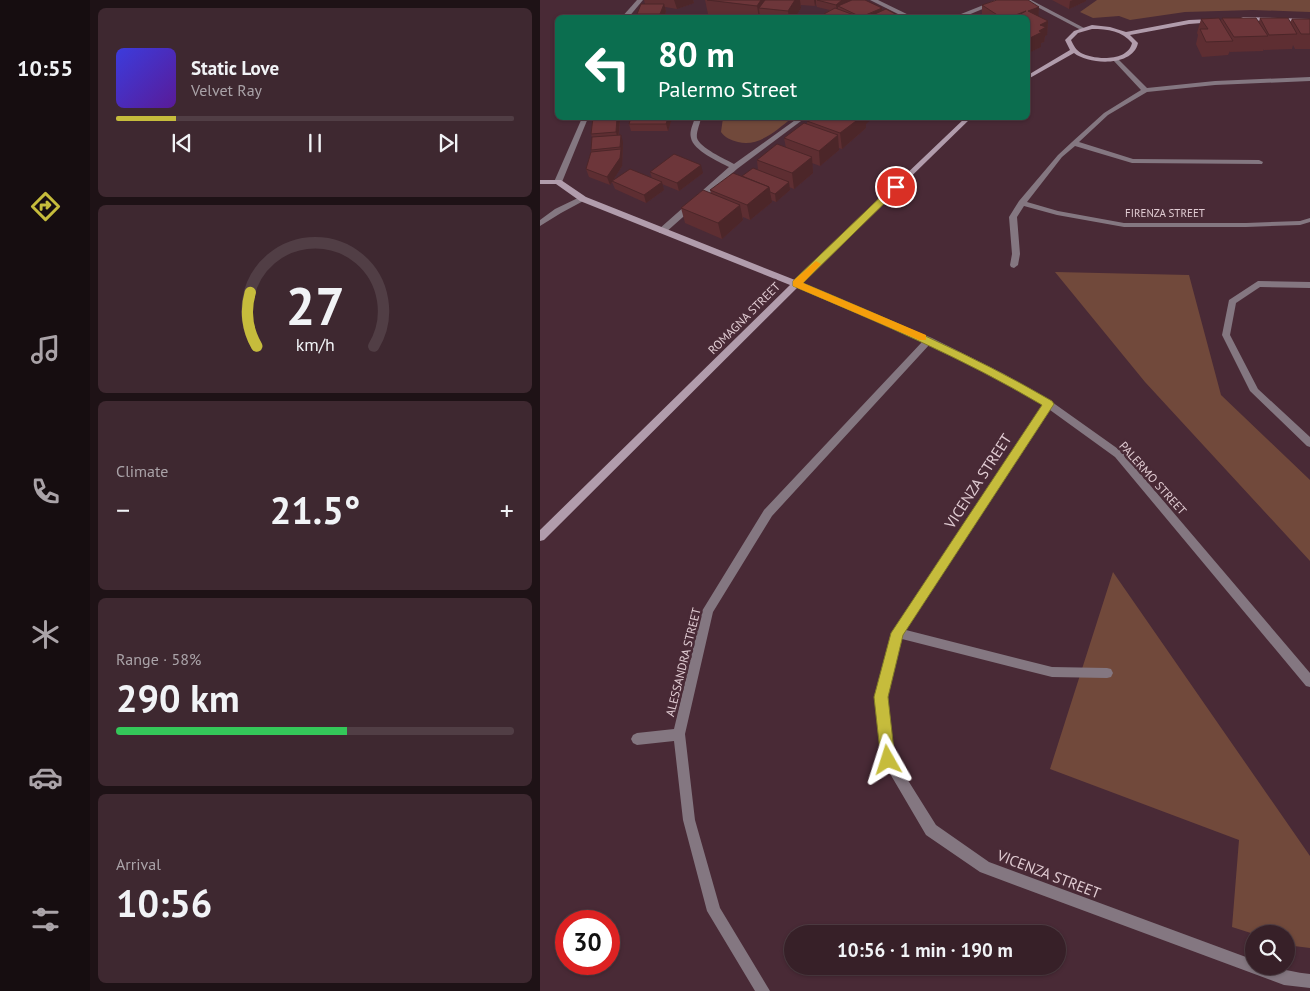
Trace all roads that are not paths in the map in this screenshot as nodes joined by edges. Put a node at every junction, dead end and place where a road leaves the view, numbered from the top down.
1 (640, 0) edge
2 (873, 0) edge
3 (1001, 0) edge
4 (1027, 0) edge
5 (627, 15) edge
6 (906, 15) edge
7 (962, 15) edge
8 (1238, 19) edge
9 (1219, 20) edge
10 (1310, 21) edge
11 (1084, 29) junction
12 (1126, 34) junction
13 (1073, 51) junction
14 (1115, 59) junction
15 (1030, 76) edge
16 (1310, 79) edge
17 (1145, 90) junction
18 (583, 120) edge
19 (698, 120) edge
20 (799, 120) edge
21 (966, 120) edge
22 (1074, 143) junction
23 (1259, 162) dead end
24 (734, 167) junction
25 (540, 182) edge
26 (558, 182) junction
27 (583, 199) junction
28 (1022, 203) junction
29 (1310, 220) edge
30 (540, 224) edge
31 (662, 231) junction
32 (1014, 265) dead end
33 (796, 284) junction
34 (1310, 285) edge
35 (929, 340) junction
36 (1049, 404) junction
37 (1310, 443) edge
38 (540, 538) edge
39 (898, 633) junction
40 (1107, 673) dead end
41 (1310, 682) edge
42 (679, 734) junction
43 (637, 739) dead end
44 (1310, 981) edge
45 (762, 991) edge

1 - 5 street
2 - 6 street
3 - 7 street
4 - 11 street
8 - 10 street
9 - 12 street
11 - 12 street
11 - 13 street
12 - 14 street
13 - 14 street
13 - 15 street
14 - 17 street
16 - 17 street
17 - 22 street
18 - 26 street
19 - 24 street
20 - 24 street
21 - 33 street, ROMAGNA STREET
22 - 23 street
22 - 28 street
24 - 31 street
25 - 26 street
26 - 27 street
27 - 30 street
27 - 31 street
28 - 29 street, FIRENZA STREET
28 - 32 street
31 - 33 street
33 - 35 street, PALERMO STREET
33 - 38 street, ROMAGNA STREET
34 - 37 street
35 - 36 street, PALERMO STREET
35 - 42 street, ALESSANDRA STREET
36 - 39 street, VICENZA STREET
36 - 41 street, PALERMO STREET
39 - 40 street
39 - 44 street, VICENZA STREET
42 - 43 street
42 - 45 street, ALESSANDRA STREET

